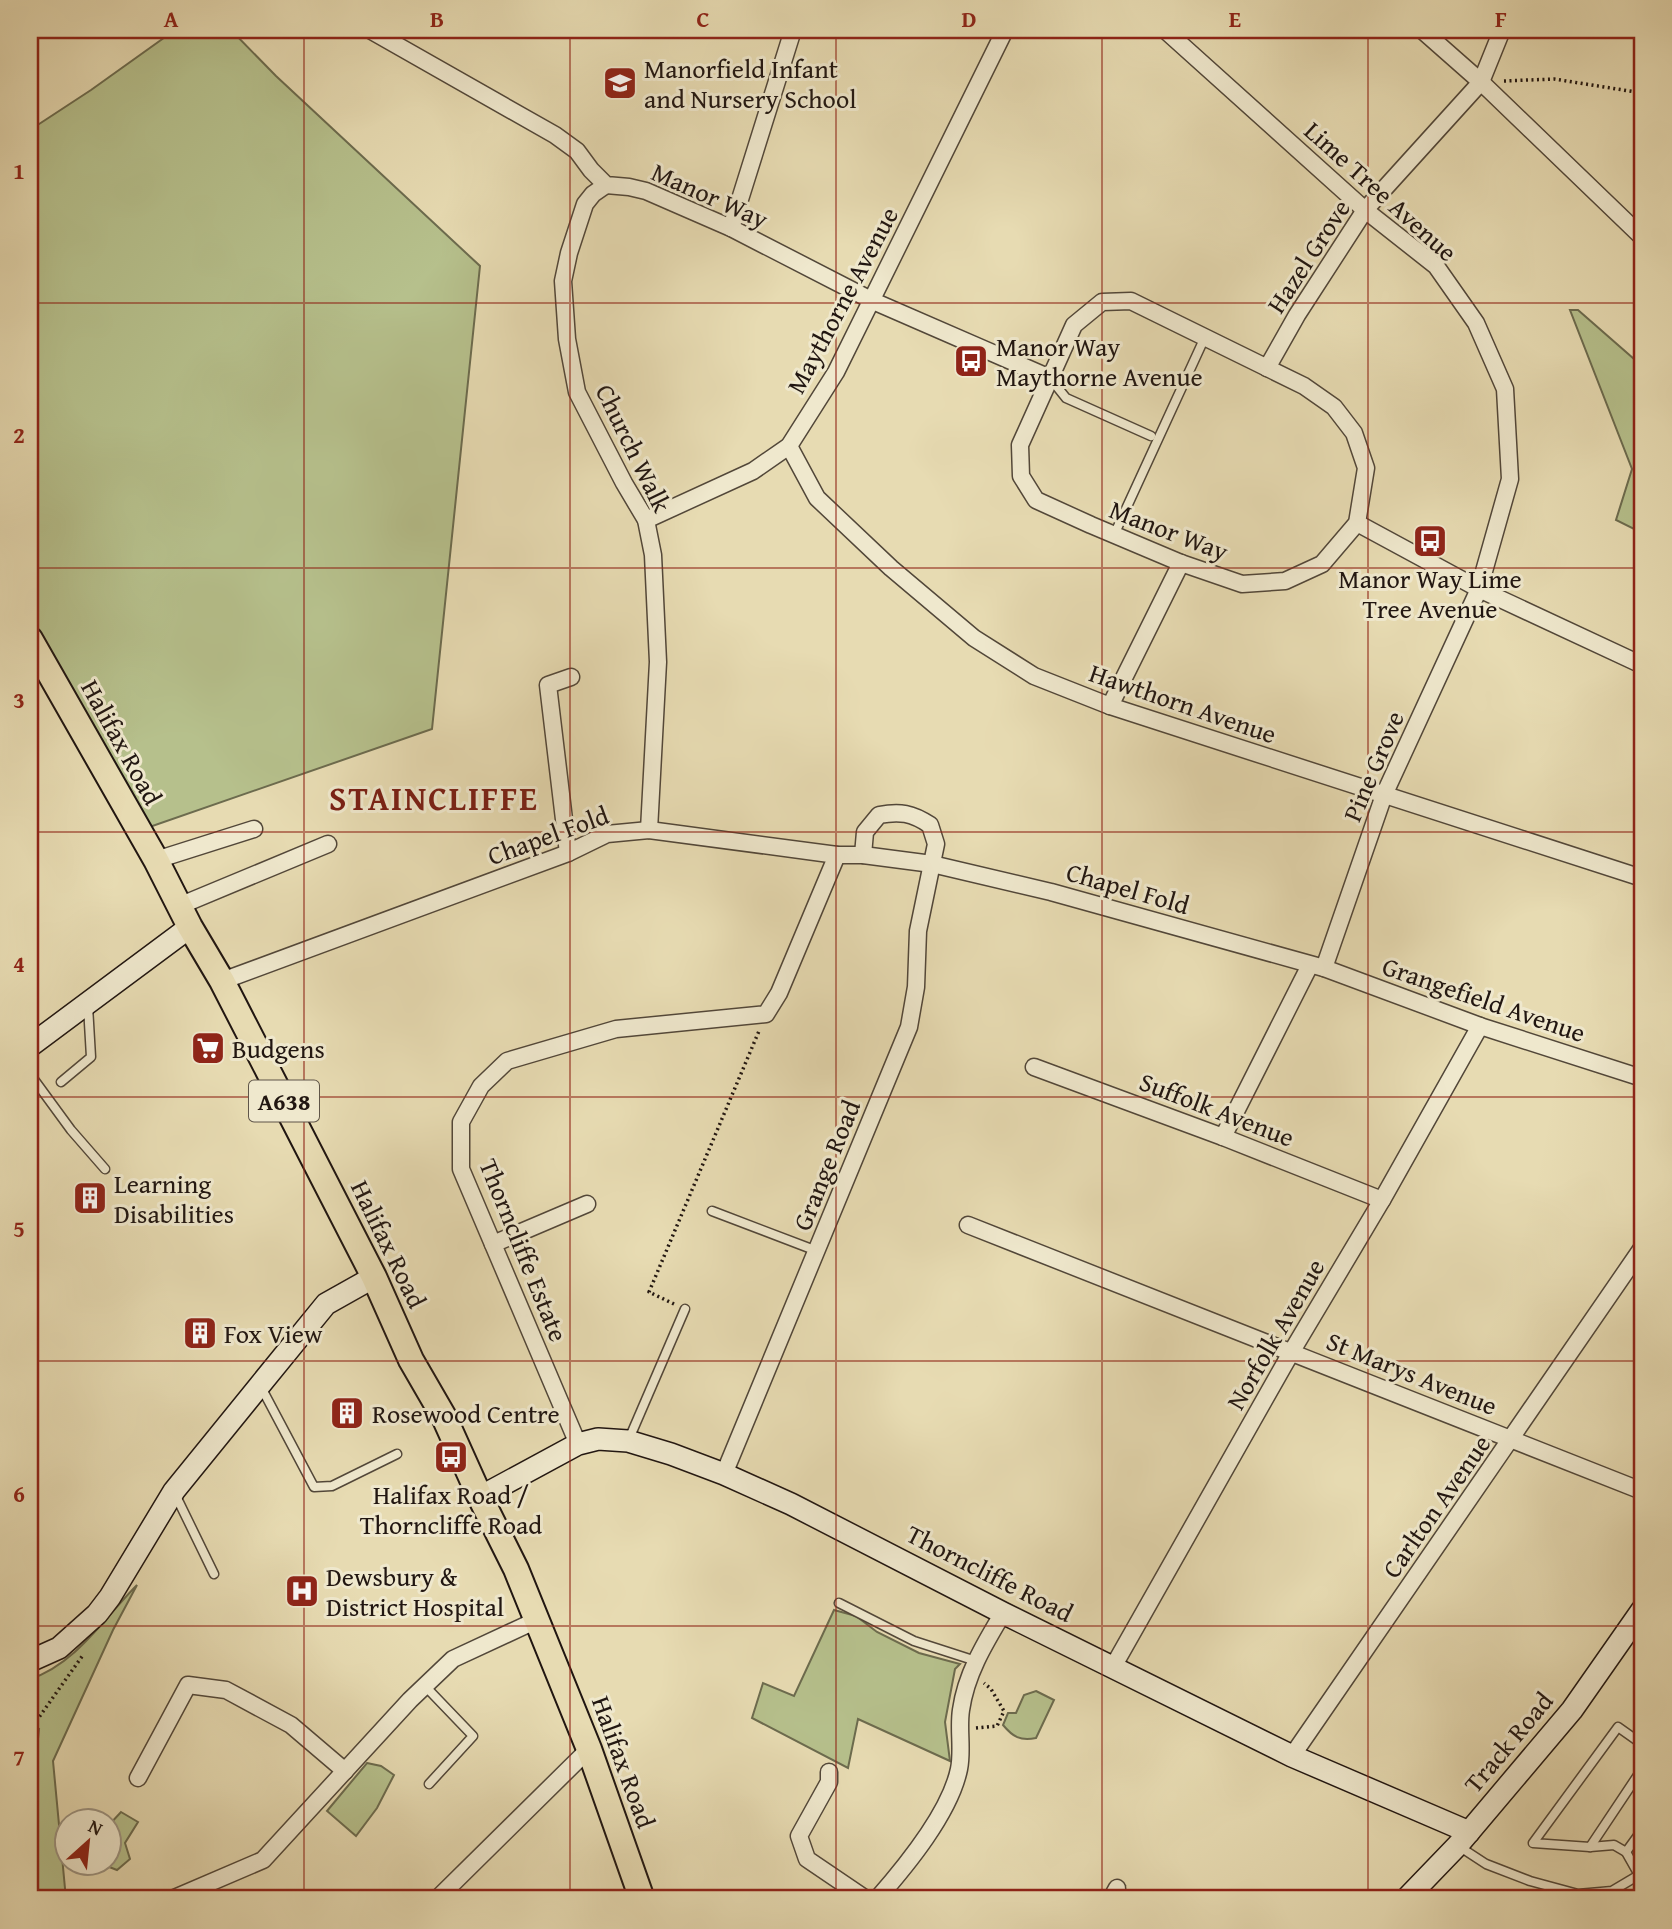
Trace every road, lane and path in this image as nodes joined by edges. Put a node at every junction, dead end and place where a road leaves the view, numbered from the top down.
1 (370, 30) edge
2 (793, 30) edge
3 (1006, 30) edge
4 (1165, 30) edge
5 (1422, 30) edge
6 (1502, 30) edge
7 (1481, 82) junction
8 (1642, 93) edge
9 (606, 185) junction
10 (1365, 210) junction
11 (731, 228) junction
12 (1642, 237) edge
13 (873, 300) junction
14 (1206, 337) junction
15 (1267, 368) junction
16 (1050, 378) junction
17 (1151, 436) dead end
18 (789, 446) junction
19 (646, 520) junction
20 (1357, 523) junction
21 (1114, 535) junction
22 (1181, 563) junction
23 (1479, 589) junction
24 (30, 639) edge
25 (1642, 665) edge
26 (571, 677) dead end
27 (1110, 706) junction
28 (1384, 795) junction
29 (254, 829) dead end
30 (649, 831) junction
31 (328, 844) dead end
32 (568, 853) junction
33 (837, 855) junction
34 (863, 855) junction
35 (156, 860) junction
36 (932, 864) junction
37 (1642, 878) edge
38 (185, 917) junction
39 (1317, 966) junction
40 (222, 981) junction
41 (88, 1003) junction
42 (766, 1014) junction
43 (1480, 1026) junction
44 (30, 1046) edge
45 (1034, 1067) dead end
46 (30, 1074) edge
47 (1642, 1078) edge
48 (61, 1082) dead end
49 (1223, 1137) junction
50 (105, 1169) dead end
51 (1382, 1200) junction
52 (587, 1204) dead end
53 (712, 1211) dead end
54 (968, 1225) dead end
55 (493, 1244) junction
56 (1642, 1248) edge
57 (817, 1251) junction
58 (374, 1277) junction
59 (685, 1309) joint
60 (1292, 1351) junction
61 (260, 1385) junction
62 (1512, 1438) junction
63 (628, 1441) junction
64 (578, 1444) junction
65 (397, 1454) dead end
66 (724, 1474) junction
67 (174, 1491) junction
68 (1642, 1491) edge
69 (480, 1497) junction
70 (214, 1574) dead end
71 (839, 1603) dead end
72 (1642, 1611) edge
73 (1003, 1613) junction
74 (537, 1620) junction
75 (90, 1646) dead end
76 (30, 1661) edge
77 (973, 1667) junction
78 (1113, 1667) junction
79 (425, 1686) junction
80 (961, 1729) junction
81 (30, 1730) edge
82 (1642, 1744) edge
83 (589, 1749) junction
84 (1292, 1756) junction
85 (1642, 1769) edge
86 (345, 1771) junction
87 (829, 1772) dead end
88 (138, 1778) dead end
89 (429, 1784) dead end
90 (1642, 1830) edge
91 (1464, 1838) junction
92 (1590, 1847) junction
93 (1626, 1852) junction
94 (1641, 1874) edge
95 (1612, 1891) junction
96 (638, 1895) edge
97 (172, 1899) edge
98 (437, 1899) edge
99 (866, 1899) edge
100 (877, 1899) edge
101 (1406, 1899) edge
102 (1607, 1899) edge

1 - 9 street
2 - 11 street
3 - 13 street, Maythorne Avenue
4 - 10 street, Lime Tree Avenue
5 - 7 street
6 - 7 street
7 - 8 path
7 - 10 street, Hazel Grove
7 - 12 street
9 - 11 street, Manor Way
9 - 19 street, Church Walk
10 - 15 street, Hazel Grove
10 - 23 street, Lime Tree Avenue
11 - 13 street, Manor Way
13 - 16 street, Manor Way
13 - 18 street, Maythorne Avenue
14 - 15 street, Manor Way
14 - 16 street, Manor Way
14 - 21 lane
15 - 20 street, Manor Way
16 - 17 lane
16 - 21 street, Manor Way
18 - 19 street, Maythorne Avenue
18 - 27 street, Hawthorn Avenue
19 - 30 street, Church Walk
20 - 22 street, Manor Way
20 - 23 street
21 - 22 street, Manor Way
22 - 27 street
23 - 25 street
23 - 28 street, Pine Grove
24 - 35 main road, Halifax Road / A638
26 - 32 street
27 - 28 street, Hawthorn Avenue
28 - 37 street, Hawthorn Avenue
28 - 39 street, Pine Grove
29 - 35 street
30 - 32 street, Chapel Fold
30 - 33 street, Chapel Fold
31 - 38 street
32 - 40 street, Chapel Fold
33 - 34 street, Chapel Fold
33 - 42 street
34 - 36 street, Chapel Fold
34 - 36 street
35 - 38 main road, Halifax Road / A638
36 - 39 street, Chapel Fold
36 - 57 street, Grange Road
38 - 40 main road, Halifax Road / A638
38 - 41 street
39 - 43 street, Grangefield Avenue
39 - 49 street, Pine Grove
40 - 58 main road, Halifax Road / A638
41 - 44 street
41 - 48 lane
42 - 55 street, Thorncliffe Estate
42 - 59 path
43 - 47 street, Grangefield Avenue
43 - 51 street, Norfolk Avenue
45 - 49 street, Suffolk Avenue
46 - 50 lane
49 - 51 street, Suffolk Avenue
51 - 60 street, Norfolk Avenue
52 - 55 street
53 - 57 lane
54 - 60 street, St Marys Avenue
55 - 64 street, Thorncliffe Estate
56 - 62 street, Carlton Avenue
57 - 66 street, Grange Road
58 - 61 street
58 - 69 main road, Halifax Road / A638
59 - 63 lane
60 - 62 street, St Marys Avenue
60 - 78 street, Norfolk Avenue
61 - 65 lane
61 - 67 street
62 - 68 street, St Marys Avenue
62 - 84 street, Carlton Avenue
63 - 64 street, Thorncliffe Road
63 - 66 street, Thorncliffe Road
64 - 69 street, Thorncliffe Road
66 - 73 street, Thorncliffe Road
67 - 70 lane
67 - 76 street
69 - 74 main road, Halifax Road / A638
71 - 77 lane
72 - 91 street, Track Road
73 - 77 street
73 - 78 street, Thorncliffe Road
74 - 79 street
74 - 83 main road, Halifax Road / A638
75 - 81 path
77 - 80 street
77 - 80 path
78 - 84 street, Thorncliffe Road
79 - 86 street
79 - 89 lane
80 - 100 street
82 - 92 lane
83 - 96 main road, Halifax Road / A638
83 - 98 street
84 - 91 street, Thorncliffe Road
85 - 92 lane
86 - 88 street
86 - 97 street
87 - 99 street
90 - 93 lane
91 - 95 lane
91 - 101 street, Track Road
92 - 93 lane
93 - 94 lane
94 - 95 lane
95 - 102 lane

